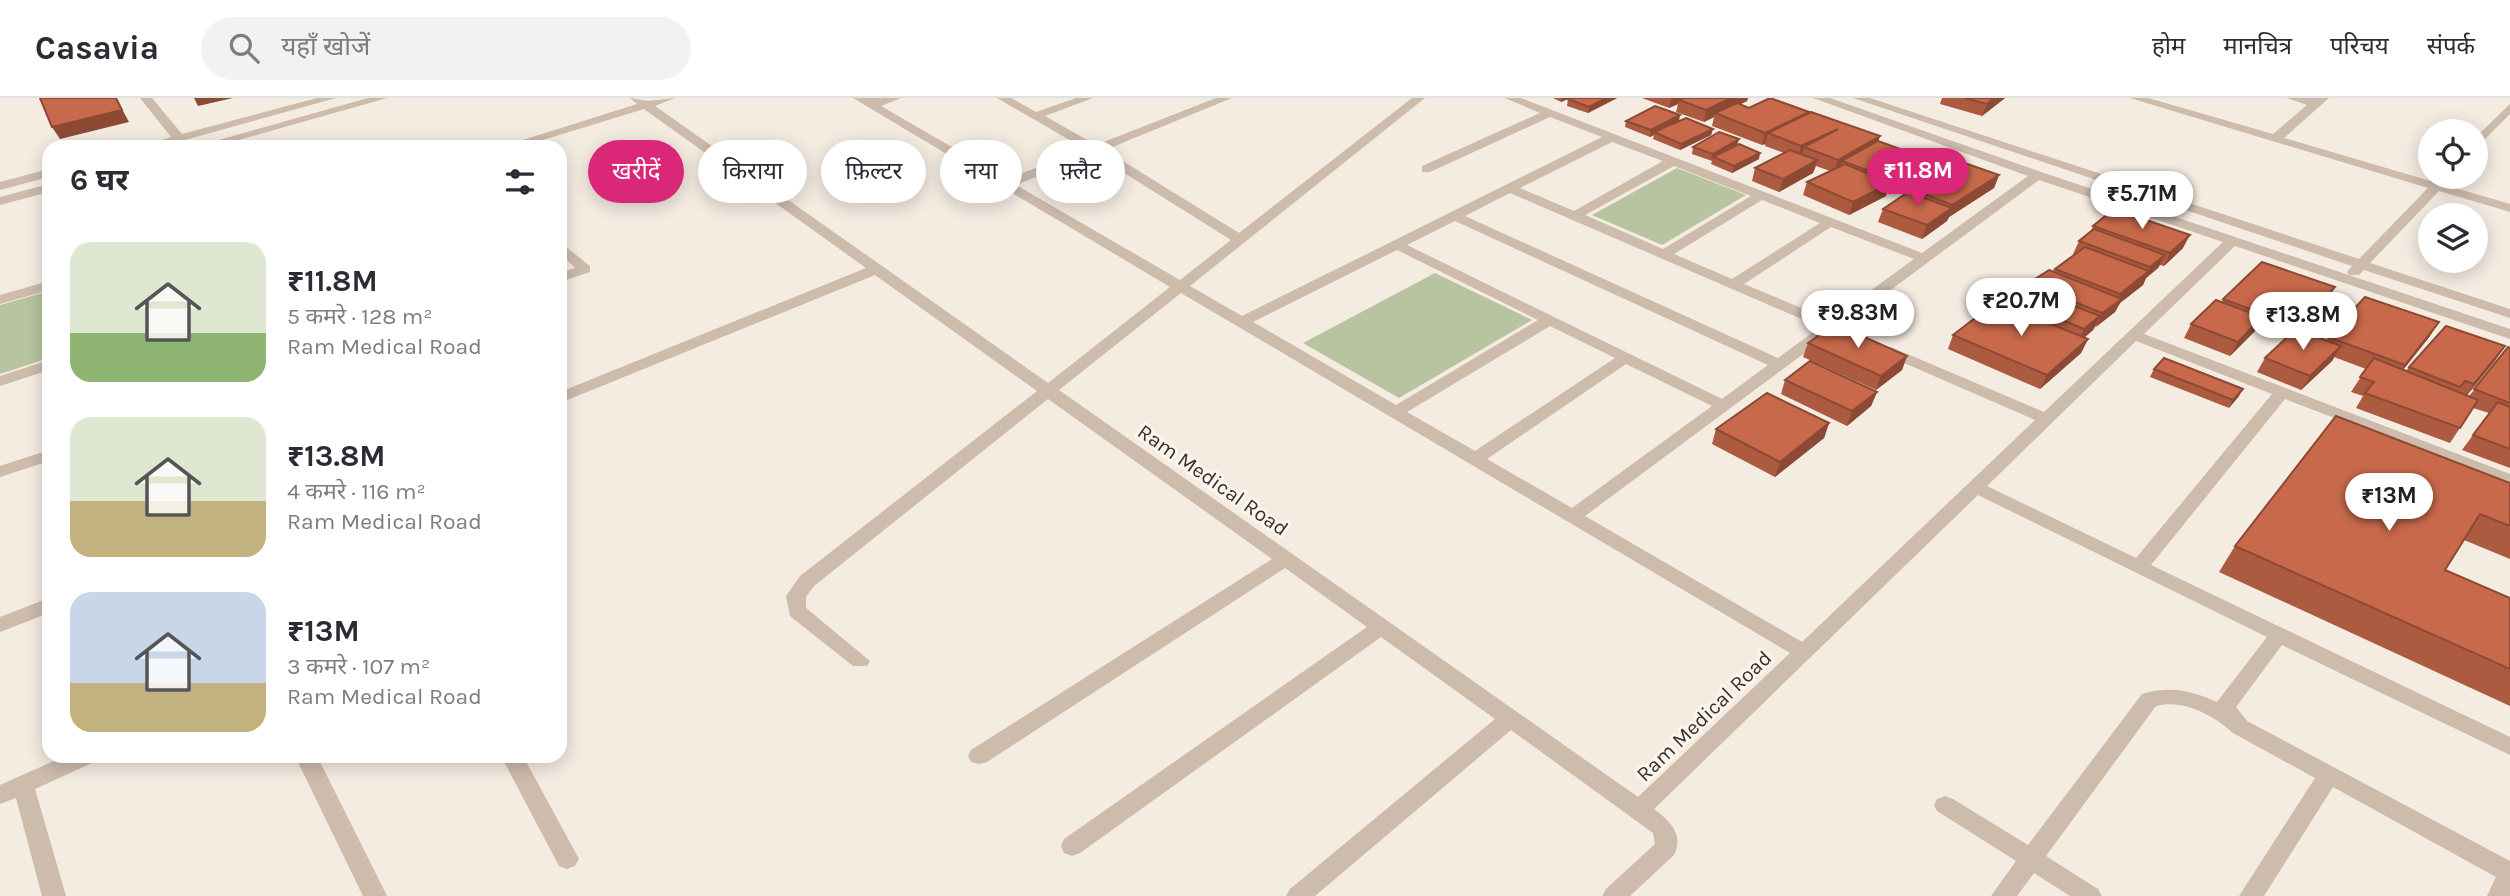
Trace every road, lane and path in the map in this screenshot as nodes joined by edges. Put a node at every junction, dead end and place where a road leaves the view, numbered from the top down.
1 (146, 98) edge
2 (330, 98) edge
3 (381, 98) edge
4 (669, 98) edge
5 (895, 98) edge
6 (1003, 98) edge
7 (1087, 98) edge
8 (1226, 98) edge
9 (1419, 98) edge
10 (1511, 98) edge
11 (1819, 98) edge
12 (1859, 98) edge
13 (2136, 98) edge
14 (2293, 98) edge
15 (2497, 98) edge
16 (2319, 101) edge
17 (2510, 101) edge
18 (641, 102) edge
19 (866, 102) edge
20 (2510, 107) edge
21 (1550, 113) junction
22 (1035, 116) junction
23 (2488, 131) edge
24 (1612, 137) junction
25 (179, 138) junction
26 (2275, 139) junction
27 (172, 140) edge
28 (226, 140) edge
29 (528, 140) edge
30 (1079, 140) edge
31 (1118, 140) edge
32 (940, 145) edge
33 (1673, 161) junction
34 (1125, 168) edge
35 (1426, 169) dead end
36 (42, 175) edge
37 (2037, 175) junction
38 (2418, 176) edge
39 (0, 186) edge
40 (1510, 188) junction
41 (2435, 189) edge
42 (2460, 189) edge
43 (42, 190) edge
44 (1022, 193) edge
45 (1761, 195) junction
46 (0, 201) edge
47 (2510, 208) edge
48 (1455, 216) junction
49 (1574, 216) junction
50 (1830, 222) junction
51 (1239, 239) junction
52 (2233, 240) junction
53 (1397, 245) junction
54 (567, 252) edge
55 (1664, 254) junction
56 (1926, 259) junction
57 (2361, 265) junction
58 (877, 269) junction
59 (567, 275) edge
60 (2348, 278) junction
61 (1734, 284) junction
62 (1180, 286) junction
63 (42, 287) edge
64 (0, 300) edge
65 (2510, 314) edge
66 (1549, 320) junction
67 (1242, 322) junction
68 (1833, 327) junction
69 (2510, 334) edge
70 (2134, 335) junction
71 (1625, 358) junction
72 (1780, 365) junction
73 (42, 367) edge
74 (0, 381) edge
75 (1048, 390) junction
76 (2282, 392) junction
77 (567, 395) edge
78 (1724, 406) junction
79 (1395, 412) junction
80 (2046, 419) junction
81 (42, 457) edge
82 (1475, 459) junction
83 (0, 472) edge
84 (2510, 480) edge
85 (1975, 487) junction
86 (1573, 516) junction
87 (1286, 559) junction
88 (2139, 567) junction
89 (42, 608) edge
90 (0, 625) edge
91 (1381, 627) junction
92 (2279, 635) junction
93 (1804, 652) junction
94 (860, 661) dead end
95 (2229, 717) junction
96 (1510, 719) junction
97 (2510, 747) edge
98 (979, 756) dead end
99 (71, 763) edge
100 (309, 763) edge
101 (516, 763) edge
102 (2329, 775) junction
103 (23, 785) junction
104 (0, 795) edge
105 (1945, 805) dead end
106 (1639, 810) junction
107 (1072, 846) dead end
108 (567, 859) dead end
109 (2031, 859) junction
110 (2510, 872) edge
111 (54, 896) edge
112 (375, 896) edge
113 (1298, 896) edge
114 (1614, 896) edge
115 (2003, 896) edge
116 (2090, 896) edge
117 (2251, 896) edge
118 (2499, 896) edge

1 - 25 street
2 - 25 street
3 - 28 street
4 - 18 street
5 - 19 street
6 - 22 street
7 - 22 street
8 - 31 street
9 - 51 street
10 - 21 street
11 - 37 street
12 - 57 street
13 - 26 street
14 - 16 street
15 - 17 street
16 - 26 street
18 - 29 street
18 - 58 street, Ram Medical Road
19 - 32 street
20 - 23 street
21 - 24 street
21 - 35 street
22 - 30 street
24 - 33 street
24 - 40 street
25 - 27 street
26 - 38 street
33 - 45 street
33 - 49 street
34 - 51 street
36 - 39 street
37 - 52 street
37 - 56 street
40 - 48 street
40 - 49 street
41 - 57 street
42 - 47 street
43 - 46 street
44 - 62 street
45 - 50 street
45 - 55 street
48 - 53 street
48 - 72 street
49 - 55 street
50 - 56 street
50 - 61 street
51 - 62 street
52 - 60 street
52 - 70 street, Ram Medical Road
53 - 66 street
53 - 67 street
54 - 59 street
55 - 61 street
56 - 68 street
57 - 60 street
57 - 65 street
58 - 75 street, Ram Medical Road
58 - 77 street
60 - 69 street
61 - 68 street
62 - 67 street
62 - 75 street
63 - 64 street
66 - 71 street
66 - 79 street
67 - 79 street
68 - 72 street
68 - 80 street
70 - 76 street
70 - 80 street, Ram Medical Road
71 - 78 street
71 - 82 street
72 - 78 street
73 - 74 street
75 - 87 street, Ram Medical Road
75 - 94 street
76 - 84 street
76 - 88 street
78 - 86 street
79 - 82 street
80 - 85 street, Ram Medical Road
81 - 83 street
82 - 86 street
85 - 88 street
85 - 93 street, Ram Medical Road
86 - 93 street
87 - 91 street, Ram Medical Road
87 - 98 street
88 - 92 street
89 - 90 street
91 - 96 street, Ram Medical Road
91 - 107 street
92 - 95 street
92 - 97 street
93 - 106 street, Ram Medical Road
95 - 102 street
95 - 109 street
96 - 106 street, Ram Medical Road
96 - 113 street
99 - 103 street
100 - 112 street
101 - 108 street
102 - 110 street
102 - 117 street
103 - 104 street
103 - 111 street
105 - 109 street
106 - 114 street
109 - 115 street
109 - 116 street
110 - 118 street

